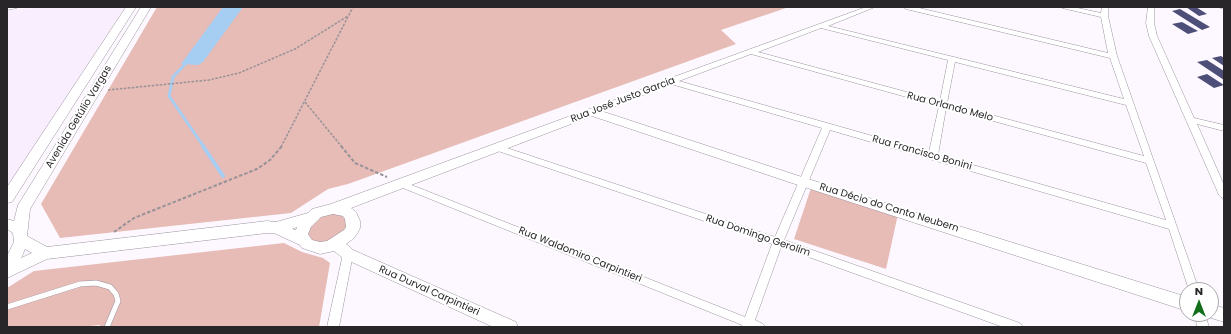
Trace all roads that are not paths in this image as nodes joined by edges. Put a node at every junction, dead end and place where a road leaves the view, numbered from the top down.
1 (15, 7) edge
2 (131, 7) edge
3 (146, 7) edge
4 (872, 7) edge
5 (906, 7) edge
6 (1064, 7) edge
7 (1151, 7) edge
8 (7, 8) edge
9 (1105, 12) edge
10 (820, 26) junction
11 (751, 52) junction
12 (1113, 56) junction
13 (952, 58) junction
14 (671, 80) junction
15 (1129, 103) junction
16 (944, 105) junction
17 (592, 112) junction
18 (1191, 120) junction
19 (827, 127) junction
20 (1224, 128) edge
21 (498, 148) junction
22 (933, 156) junction
23 (1149, 161) junction
24 (1220, 176) edge
25 (803, 182) junction
26 (401, 184) junction
27 (374, 193) junction
28 (1224, 195) edge
29 (7, 198) edge
30 (333, 209) junction
31 (351, 216) junction
32 (310, 218) junction
33 (7, 224) edge
34 (1173, 226) junction
35 (276, 228) junction
36 (21, 236) junction
37 (303, 240) junction
38 (778, 242) junction
39 (336, 244) junction
40 (45, 253) junction
41 (348, 254) junction
42 (7, 268) edge
43 (7, 272) edge
44 (1191, 282) edge
45 (1179, 301) edge
46 (7, 307) edge
47 (748, 325) edge
48 (107, 327) edge
49 (333, 327) edge
50 (510, 327) edge
51 (759, 327) edge
52 (1017, 327) edge

1 - 8 street
2 - 29 street, Avenida Getúlio Vargas
3 - 36 street, Avenida Getúlio Vargas
4 - 10 street, Rua José Justo Garcia
5 - 12 street
6 - 9 street
7 - 18 street
9 - 12 street
10 - 11 street, Rua José Justo Garcia
10 - 13 street
11 - 14 street, Rua José Justo Garcia
11 - 16 street, Rua Orlando Melo
12 - 15 street
13 - 15 street
13 - 16 street
14 - 17 street, Rua José Justo Garcia
14 - 19 street, Rua Francisco Bonini
15 - 23 street
16 - 22 street
16 - 23 street, Rua Orlando Melo
17 - 21 street, Rua José Justo Garcia
17 - 25 street, Rua Décio do Canto Neubern
18 - 20 street
18 - 24 street
19 - 22 street, Rua Francisco Bonini
19 - 25 street
21 - 26 street, Rua José Justo Garcia
21 - 38 street, Rua Domingo Gerolim
22 - 34 street, Rua Francisco Bonini
23 - 34 street
24 - 28 street
25 - 38 street
25 - 45 street, Rua Décio do Canto Neubern
26 - 27 street, Rua José Justo Garcia
26 - 47 street, Rua Waldomiro Carpintieri
27 - 30 street, Rua José Justo Garcia
27 - 31 street, Rua José Justo Garcia
30 - 31 street
30 - 32 street
31 - 39 street
32 - 35 street
32 - 37 street
33 - 36 street
34 - 44 street
35 - 37 street
35 - 40 street
36 - 40 street
36 - 42 street, Avenida Getúlio Vargas
37 - 39 street
38 - 47 street
38 - 52 street, Rua Domingo Gerolim
39 - 41 street, Rua Durval Carpintieri
40 - 43 street
41 - 49 street
41 - 50 street, Rua Durval Carpintieri
46 - 48 lane
47 - 51 street, Rua Waldomiro Carpintieri

